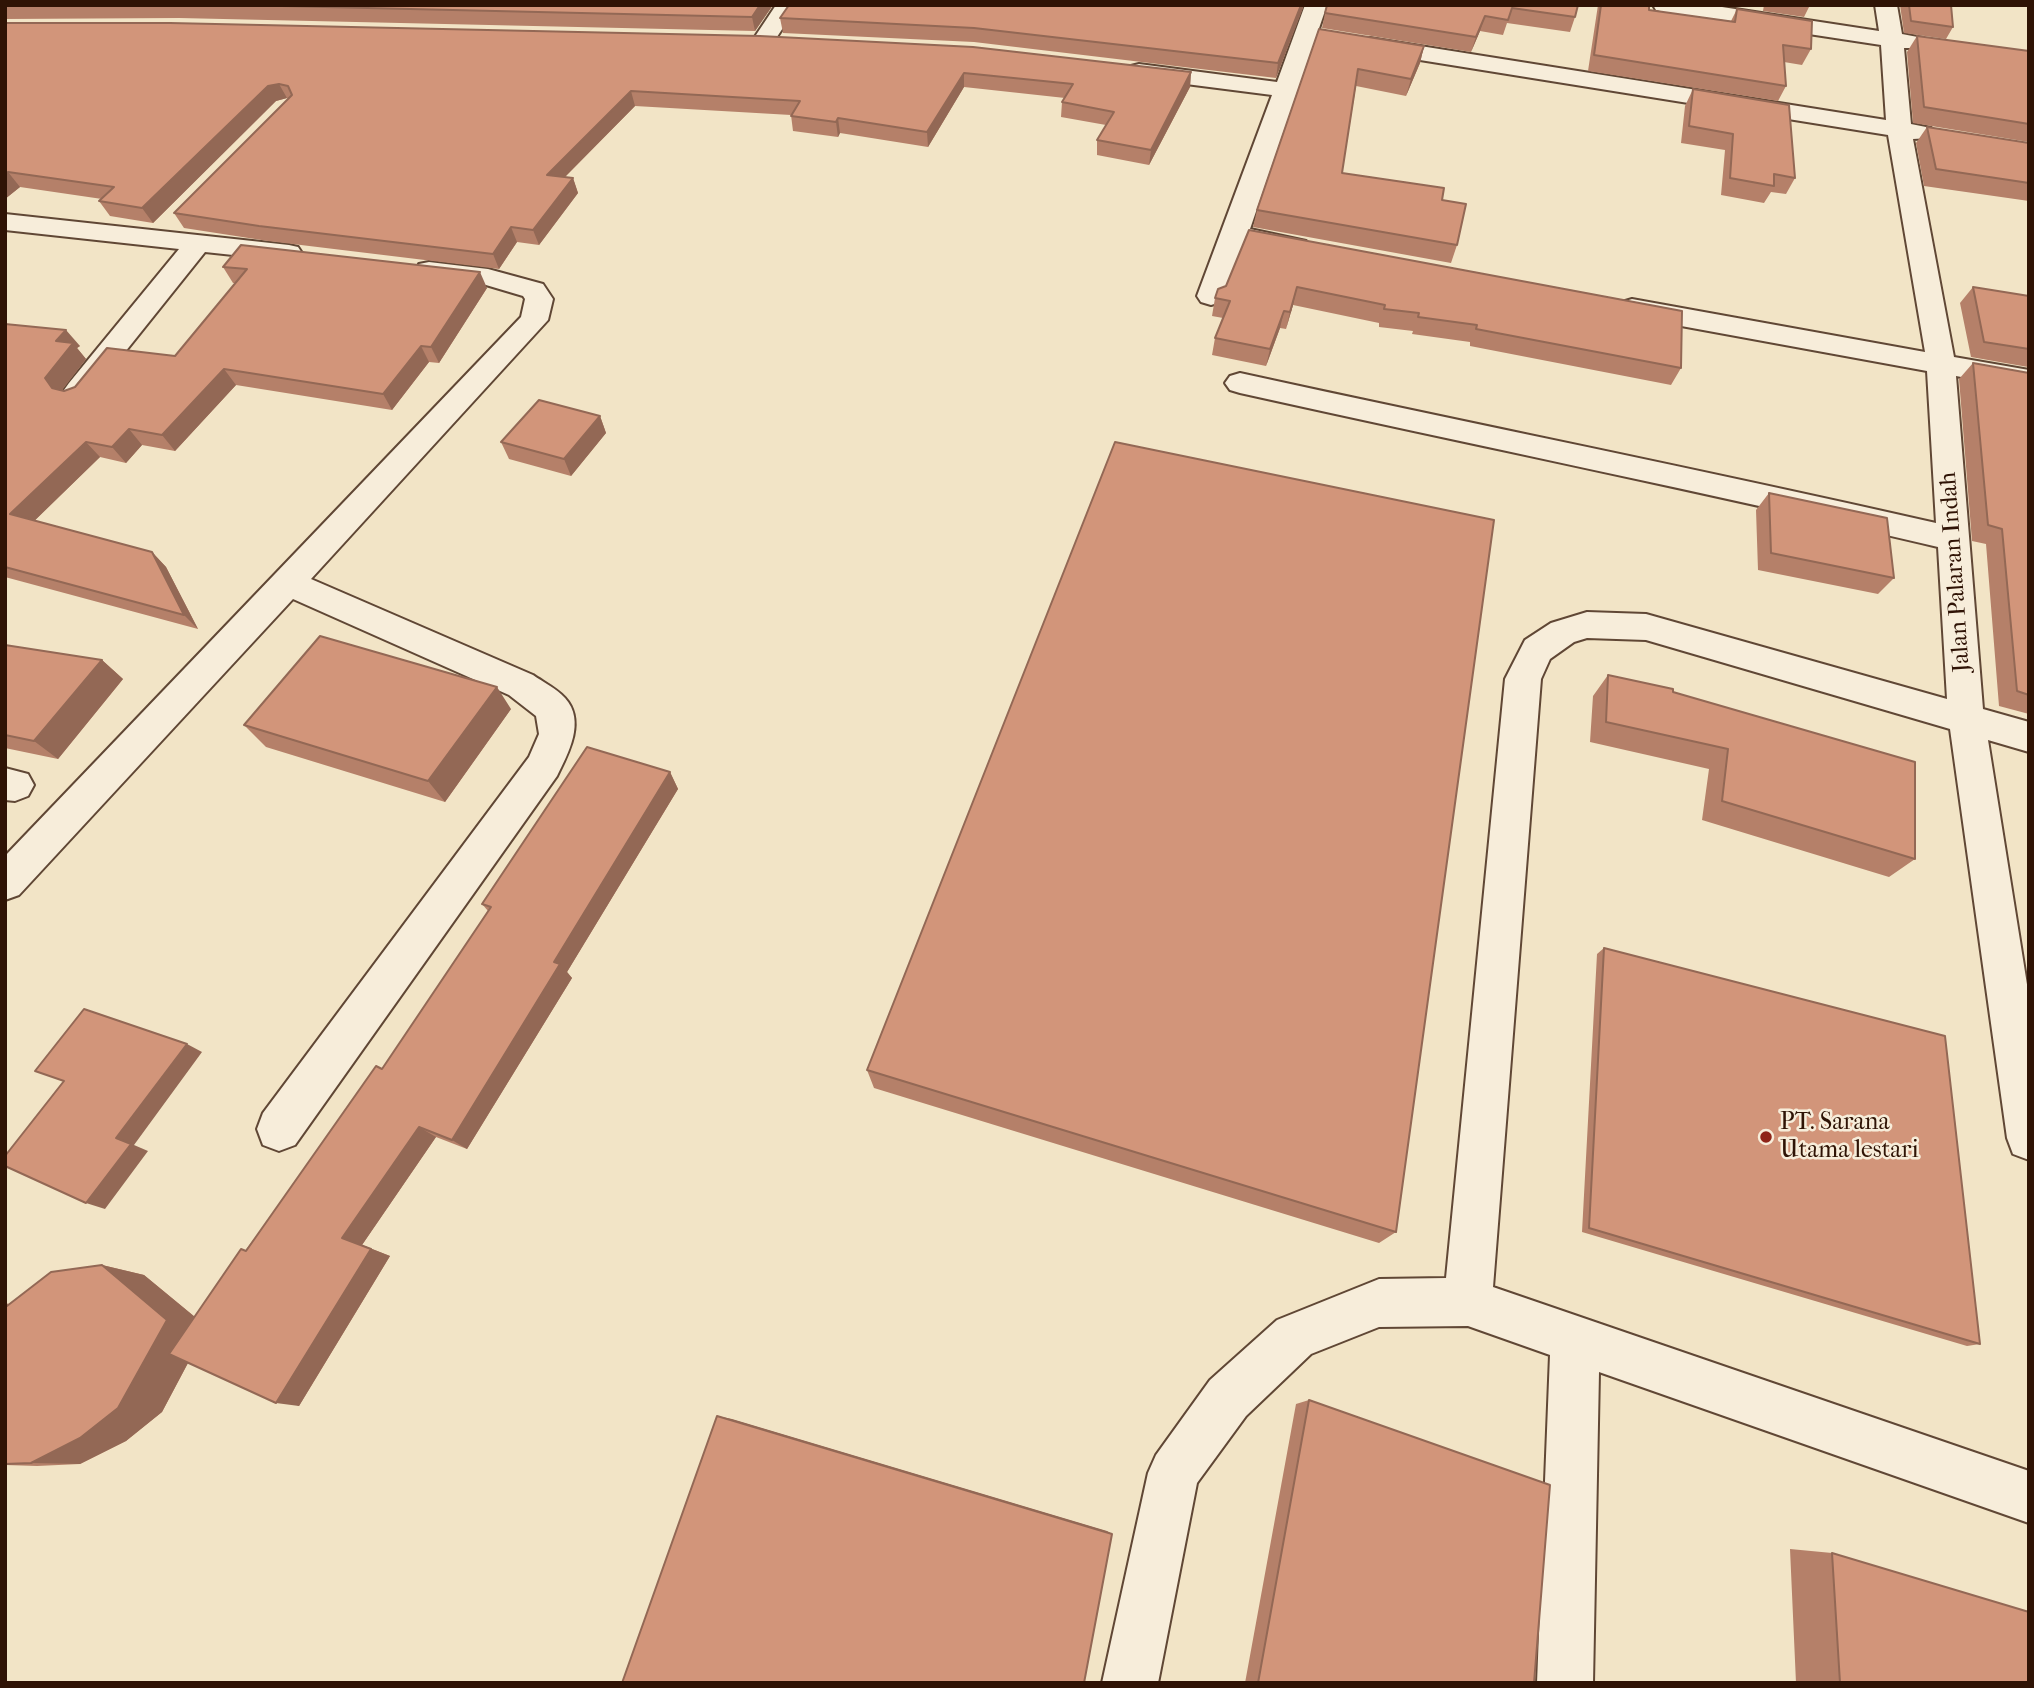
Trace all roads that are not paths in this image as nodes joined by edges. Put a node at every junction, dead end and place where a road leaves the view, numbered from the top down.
1 (787, 5) edge
2 (1316, 5) edge
3 (1664, 5) edge
4 (1886, 5) edge
5 (1306, 35) junction
6 (735, 40) edge
7 (1892, 40) junction
8 (763, 41) junction
9 (789, 42) edge
10 (1933, 46) edge
11 (1114, 67) edge
12 (1286, 90) junction
13 (1899, 130) junction
14 (1951, 138) edge
15 (5, 222) edge
16 (1235, 234) junction
17 (200, 242) junction
18 (1318, 251) edge
19 (323, 257) edge
20 (406, 267) edge
21 (1211, 296) dead end
22 (1602, 302) edge
23 (1941, 363) junction
24 (2029, 380) edge
25 (1240, 383) dead end
26 (77, 394) edge
27 (1954, 540) junction
28 (287, 582) junction
29 (1966, 718) junction
30 (2029, 737) edge
31 (5, 883) edge
32 (279, 1129) dead end
33 (2029, 1138) edge
34 (1468, 1302) junction
35 (1574, 1340) junction
36 (2029, 1497) edge
37 (1130, 1683) edge
38 (1566, 1683) edge

1 - 8 street
2 - 5 street
3 - 7 street
4 - 7 street, Jalan Palaran Indah
5 - 12 street
5 - 13 street
6 - 8 street
7 - 10 street
7 - 13 street, Jalan Palaran Indah
8 - 9 street
11 - 12 street
12 - 16 street
13 - 14 street
13 - 23 street, Jalan Palaran Indah
15 - 17 street
16 - 18 street
16 - 21 street
17 - 19 street
17 - 26 street
20 - 28 street
22 - 23 street
23 - 24 street
23 - 27 street, Jalan Palaran Indah
25 - 27 street
27 - 29 street, Jalan Palaran Indah
28 - 31 street
28 - 32 street
29 - 30 street
29 - 33 street, Jalan Palaran Indah
29 - 34 street
34 - 35 street
34 - 37 street
35 - 36 street
35 - 38 street

